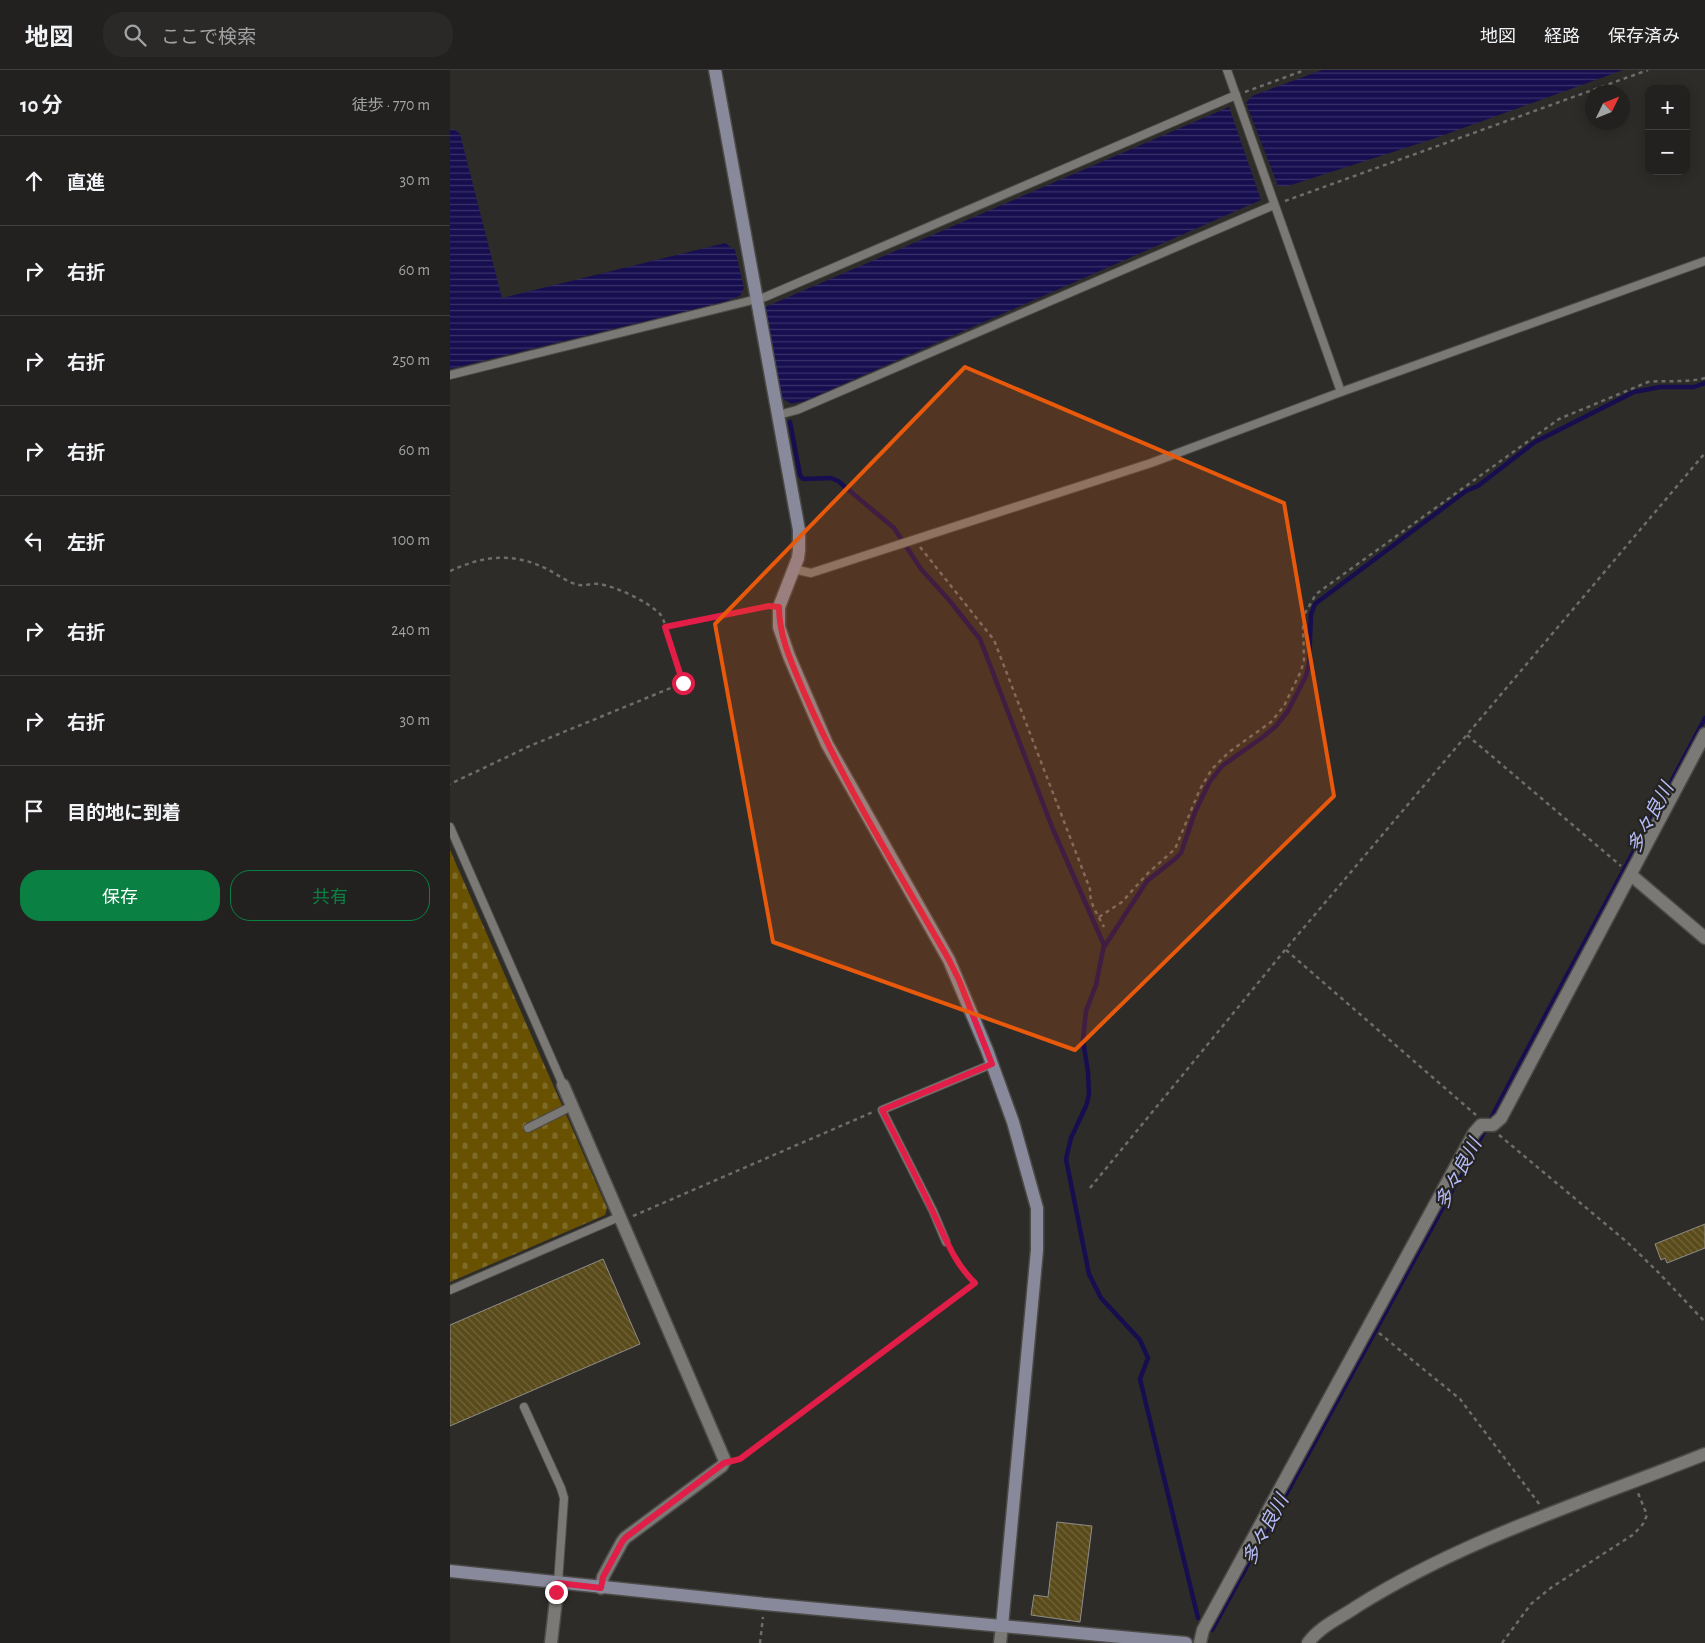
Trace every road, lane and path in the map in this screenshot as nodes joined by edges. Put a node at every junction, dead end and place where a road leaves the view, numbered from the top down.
1 (715, 70) edge
2 (1226, 70) edge
3 (1305, 70) edge
4 (1648, 70) edge
5 (1236, 95) junction
6 (1274, 205) junction
7 (1705, 260) edge
8 (756, 300) junction
9 (450, 375) edge
10 (1705, 378) edge
11 (1341, 392) junction
12 (778, 415) junction
13 (1705, 453) edge
14 (913, 540) junction
15 (793, 569) junction
16 (450, 571) edge
17 (779, 607) junction
18 (665, 627) junction
19 (1705, 734) edge
20 (1466, 735) junction
21 (450, 784) edge
22 (450, 827) edge
23 (1631, 875) junction
24 (1099, 917) junction
25 (1104, 928) dead end
26 (1705, 938) edge
27 (1285, 950) junction
28 (992, 1064) junction
29 (563, 1085) joint
30 (572, 1106) junction
31 (882, 1110) junction
32 (1487, 1125) junction
33 (528, 1128) dead end
34 (1090, 1188) dead end
35 (619, 1217) junction
36 (946, 1242) joint
37 (450, 1290) edge
38 (1705, 1322) edge
39 (1370, 1325) junction
40 (524, 1407) dead end
41 (1705, 1454) edge
42 (724, 1463) junction
43 (1634, 1482) junction
44 (1547, 1514) junction
45 (450, 1571) edge
46 (558, 1583) junction
47 (601, 1588) junction
48 (764, 1604) junction
49 (1002, 1626) junction
50 (1172, 1642) edge
51 (551, 1643) edge
52 (760, 1643) edge
53 (1000, 1643) edge
54 (1186, 1643) edge
55 (1200, 1643) edge
56 (1308, 1643) edge
57 (1502, 1643) edge

1 - 8 street
2 - 5 lane
3 - 5 path
4 - 6 path
5 - 6 lane
5 - 8 lane
6 - 11 lane
6 - 12 lane
7 - 11 lane
8 - 9 lane
8 - 12 street
10 - 24 path
11 - 14 lane
12 - 15 street
13 - 20 path
14 - 15 lane
14 - 24 path
15 - 17 street
16 - 18 path
17 - 18 path
17 - 28 street
18 - 21 path
19 - 23 street
20 - 23 path
20 - 27 path
22 - 29 lane
23 - 26 street
23 - 32 street
24 - 25 path
27 - 32 path
27 - 34 path
28 - 31 lane
28 - 49 street
29 - 30 street
30 - 33 lane
30 - 35 street
31 - 35 path
31 - 36 lane
32 - 38 path
32 - 39 street
35 - 37 lane
35 - 42 street
36 - 42 path
39 - 44 path
39 - 55 street
40 - 46 lane
41 - 43 street
42 - 47 street
43 - 44 street
43 - 57 path
44 - 56 street
45 - 46 street
46 - 47 street
46 - 51 street
47 - 48 street
48 - 49 street
48 - 52 path
49 - 50 street
49 - 53 street
50 - 54 street

